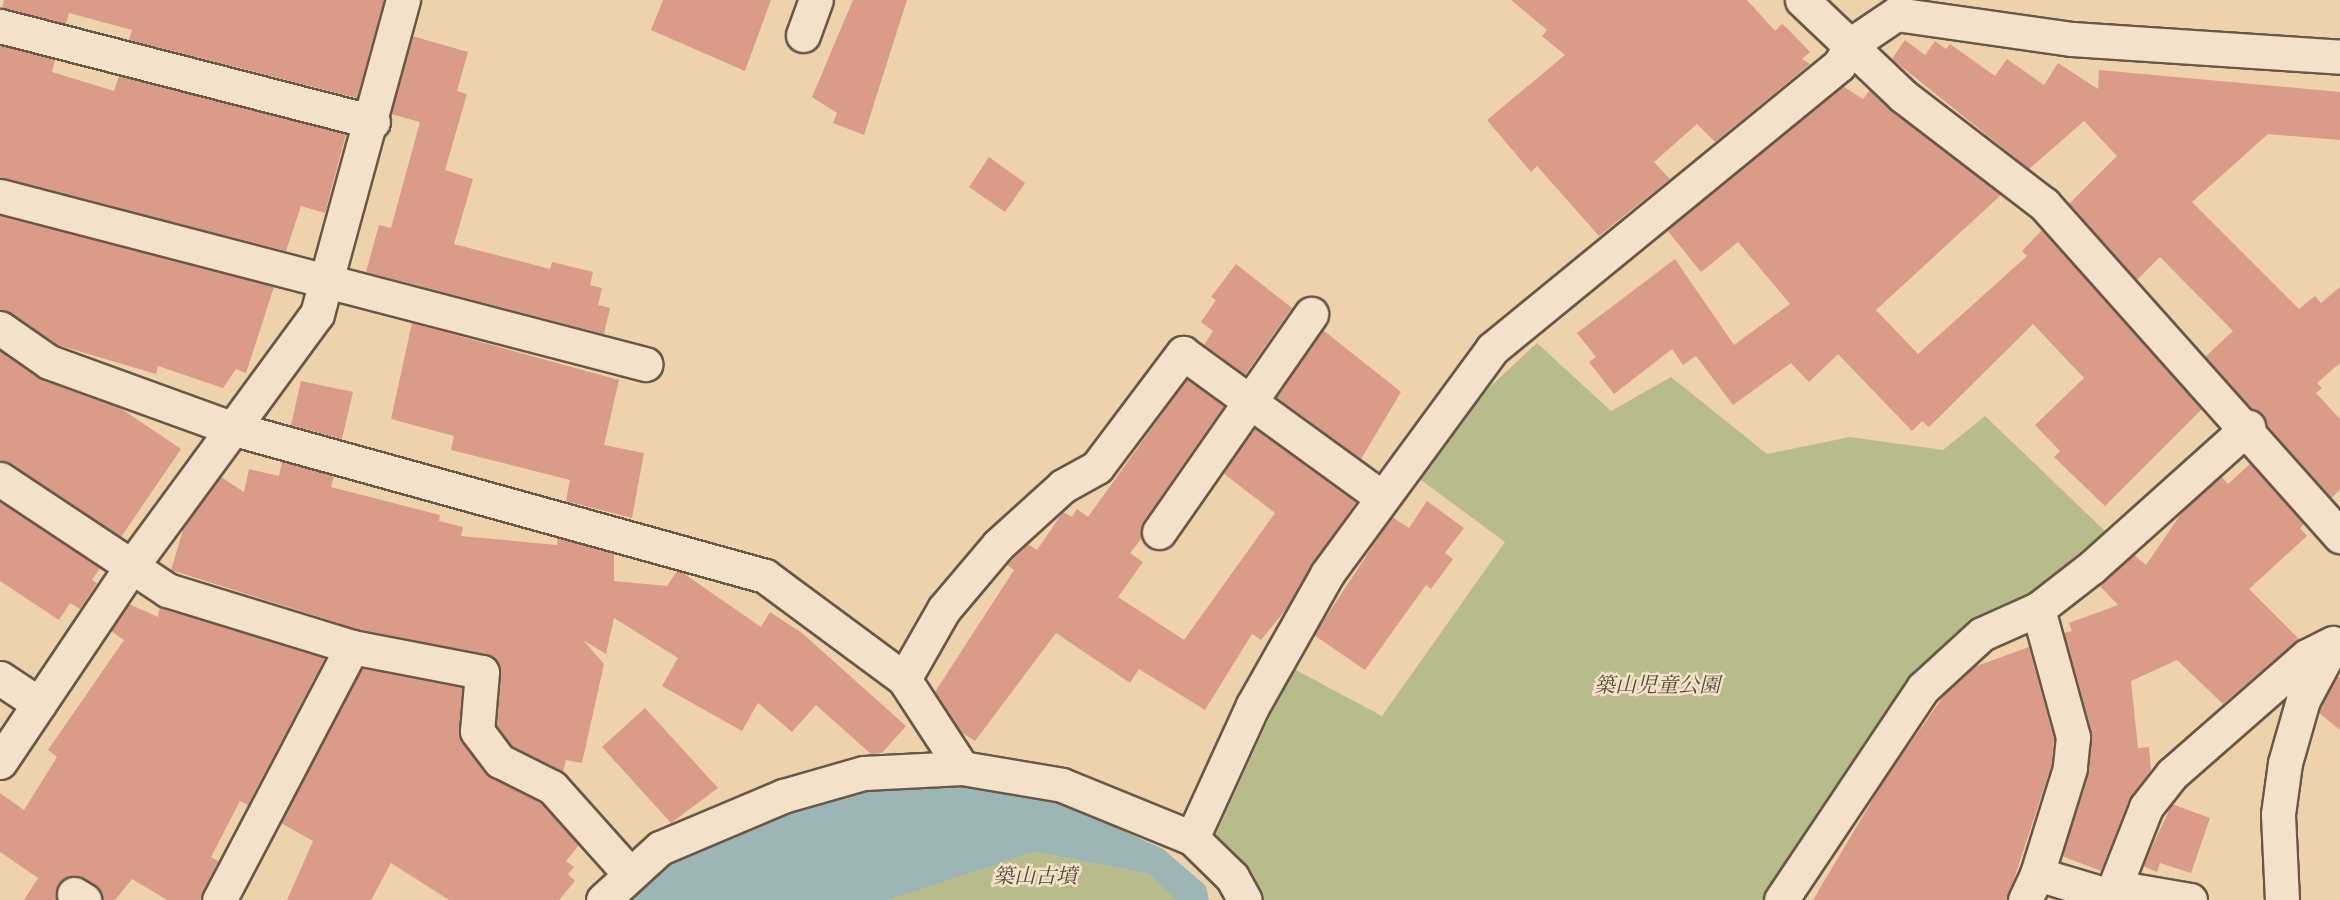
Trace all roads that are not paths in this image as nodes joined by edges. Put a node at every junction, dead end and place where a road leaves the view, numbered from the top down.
1 (403, 0) edge
2 (816, 0) edge
3 (1802, 0) edge
4 (0, 26) edge
5 (803, 35) dead end
6 (1853, 43) junction
7 (2340, 57) edge
8 (373, 122) junction
9 (0, 196) edge
10 (325, 280) junction
11 (1311, 314) dead end
12 (0, 328) edge
13 (645, 364) dead end
14 (1251, 404) junction
15 (2248, 427) junction
16 (231, 428) junction
17 (0, 479) edge
18 (1382, 497) junction
19 (1158, 532) dead end
20 (2340, 536) edge
21 (131, 567) junction
22 (2038, 609) junction
23 (2337, 639) edge
24 (352, 647) junction
25 (0, 678) edge
26 (904, 680) junction
27 (39, 704) junction
28 (0, 762) edge
29 (962, 768) junction
30 (1192, 838) junction
31 (629, 873) junction
32 (2031, 887) edge
33 (2111, 897) junction
34 (219, 900) edge
35 (603, 900) edge
36 (1245, 900) edge
37 (1781, 900) edge
38 (2190, 900) edge
39 (2282, 900) edge

1 - 8 street
2 - 5 street
3 - 6 street
4 - 8 street
6 - 7 street
6 - 15 street
6 - 18 street
8 - 10 street
9 - 10 street
10 - 13 street
10 - 16 street
11 - 14 street
12 - 16 street
14 - 18 street
14 - 19 street
14 - 26 street
15 - 20 street
15 - 22 street
16 - 21 street
16 - 26 street
17 - 21 street
18 - 30 street
21 - 24 street
21 - 27 street
22 - 32 street
22 - 37 street
23 - 33 street
23 - 39 street
24 - 31 street
24 - 34 street
25 - 27 street
26 - 29 street
27 - 28 street
29 - 30 street
29 - 31 street
30 - 36 street
31 - 35 street
32 - 33 street
33 - 38 street

